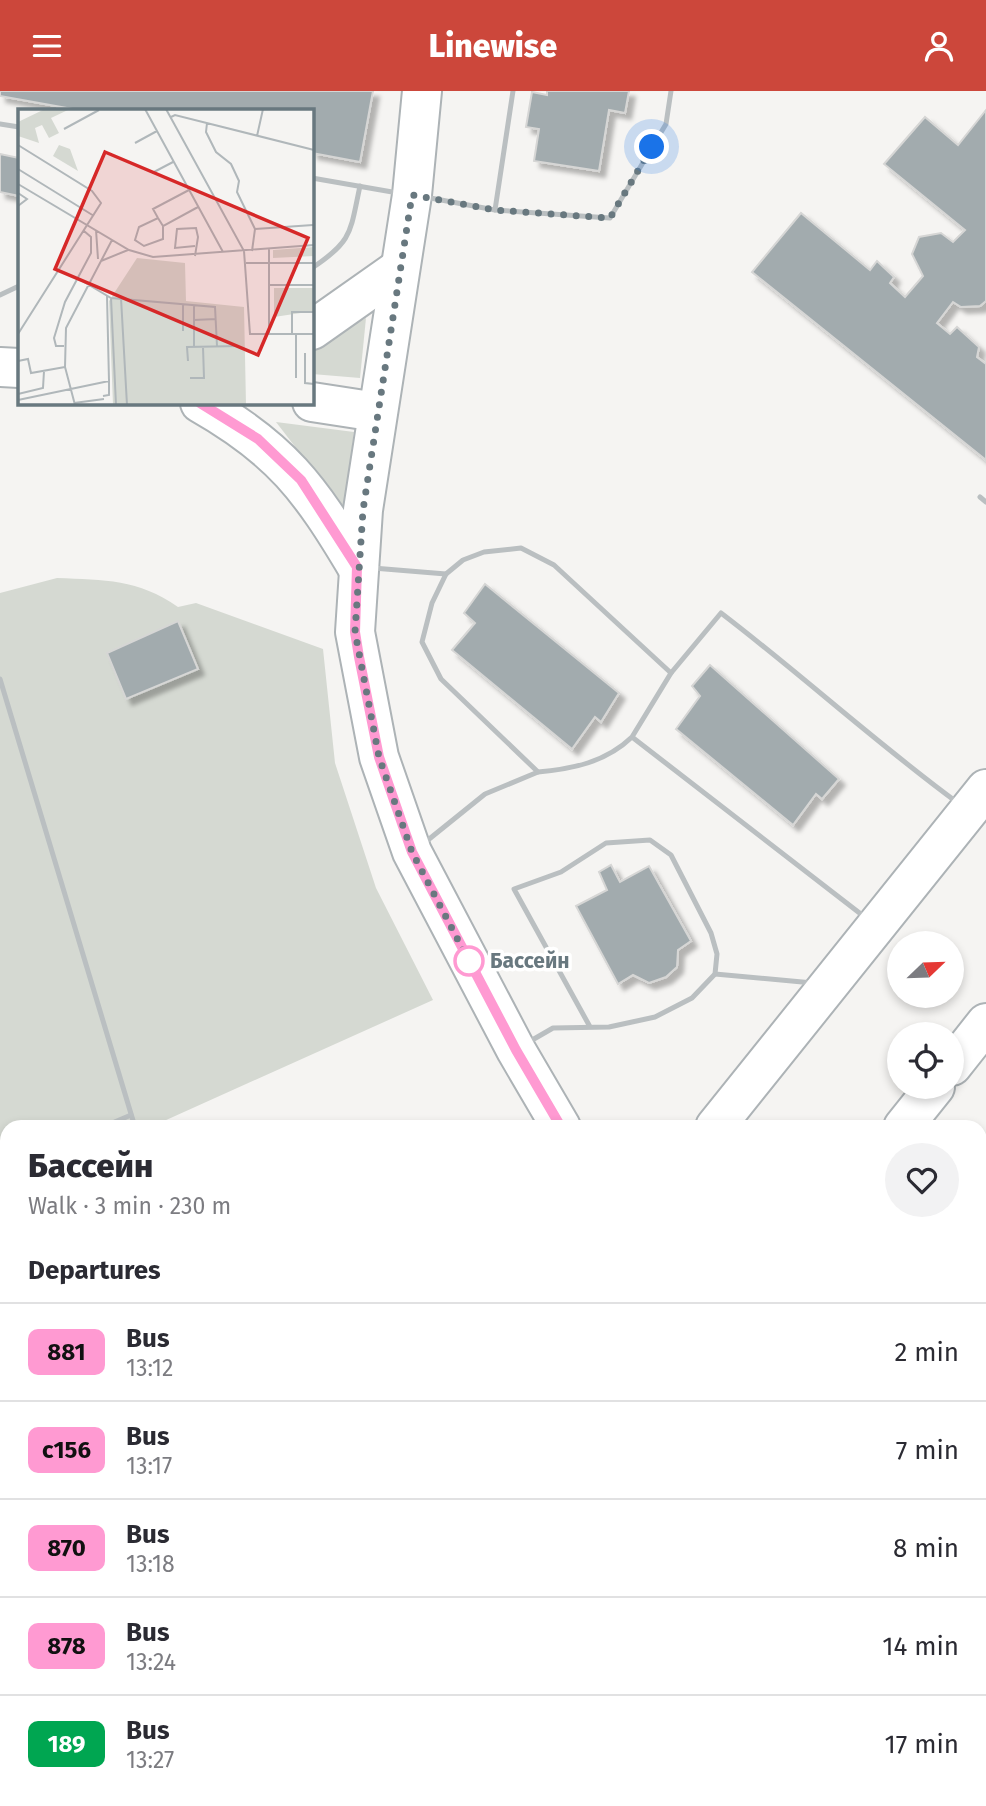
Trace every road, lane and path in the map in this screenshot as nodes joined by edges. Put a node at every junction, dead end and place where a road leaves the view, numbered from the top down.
1 (422, 91) edge
2 (513, 91) edge
3 (671, 91) edge
4 (0, 124) edge
5 (18, 127) edge
6 (313, 178) edge
7 (360, 186) junction
8 (412, 195) junction
9 (495, 210) junction
10 (313, 267) edge
11 (400, 268) junction
12 (18, 286) edge
13 (0, 295) edge
14 (313, 329) edge
15 (0, 367) edge
16 (18, 368) edge
17 (313, 403) edge
18 (202, 404) edge
19 (377, 411) junction
20 (979, 497) dead end
21 (986, 502) edge
22 (357, 567) junction
23 (446, 574) junction
24 (671, 673) junction
25 (0, 679) edge
26 (632, 737) junction
27 (538, 772) junction
28 (977, 800) edge
29 (412, 852) junction
30 (877, 927) junction
31 (715, 974) junction
32 (831, 984) junction
33 (986, 1023) edge
34 (589, 1025) junction
35 (516, 1050) junction
36 (964, 1051) edge
37 (925, 1099) edge
38 (131, 1115) junction
39 (119, 1120) edge
40 (133, 1120) edge
41 (557, 1120) edge
42 (721, 1120) edge
43 (909, 1120) edge

1 - 8 street
2 - 9 lane
3 - 9 lane
4 - 5 lane
6 - 7 lane
7 - 8 lane
7 - 10 lane
8 - 9 lane
8 - 11 street
11 - 14 street
11 - 19 street
12 - 13 lane
15 - 16 street
17 - 19 street
18 - 22 street
19 - 22 street
20 - 21 lane
22 - 23 lane
22 - 29 street
23 - 24 lane
23 - 27 lane
24 - 26 lane
24 - 28 lane
25 - 38 lane
26 - 27 lane
26 - 30 lane
27 - 29 lane
28 - 30 street
29 - 35 street
30 - 32 street
31 - 32 lane
31 - 34 lane
31 - 34 lane
32 - 42 street
33 - 36 street
34 - 35 lane
35 - 41 street
37 - 43 street
38 - 39 lane
38 - 40 lane

